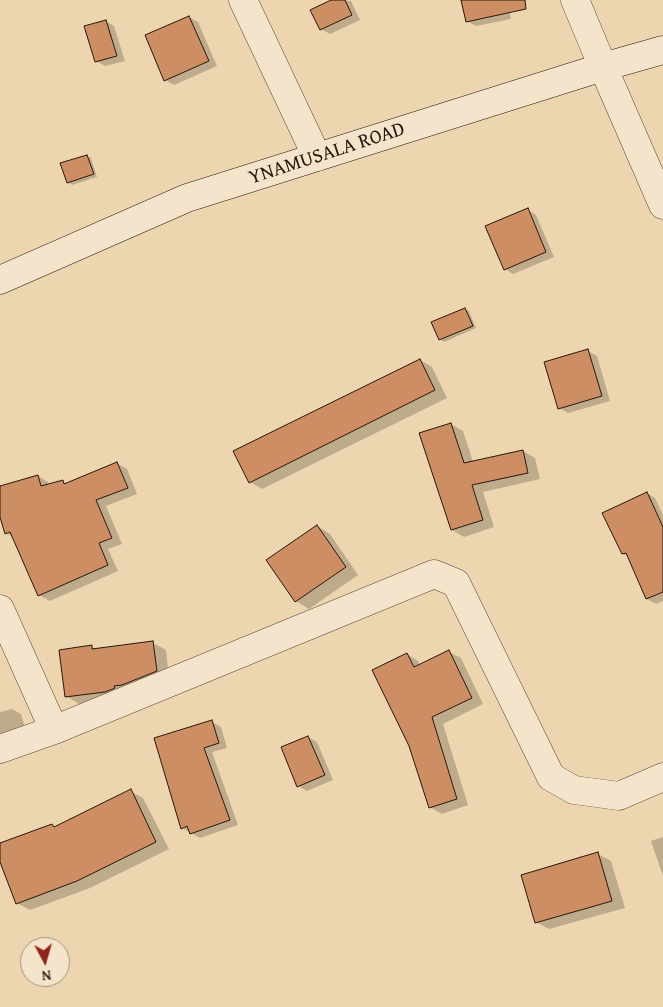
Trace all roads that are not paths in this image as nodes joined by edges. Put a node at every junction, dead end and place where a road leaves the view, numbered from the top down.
1 (243, 0) edge
2 (575, 0) edge
3 (663, 50) edge
4 (603, 66) junction
5 (317, 157) junction
6 (663, 205) edge
7 (0, 280) edge
8 (0, 609) edge
9 (54, 730) junction
10 (0, 749) edge
11 (663, 777) edge

1 - 5 street
2 - 4 street
3 - 4 street, YNAMUSALA ROAD
4 - 5 street, YNAMUSALA ROAD
4 - 6 street
5 - 7 street, YNAMUSALA ROAD
8 - 9 street
9 - 10 street
9 - 11 street

